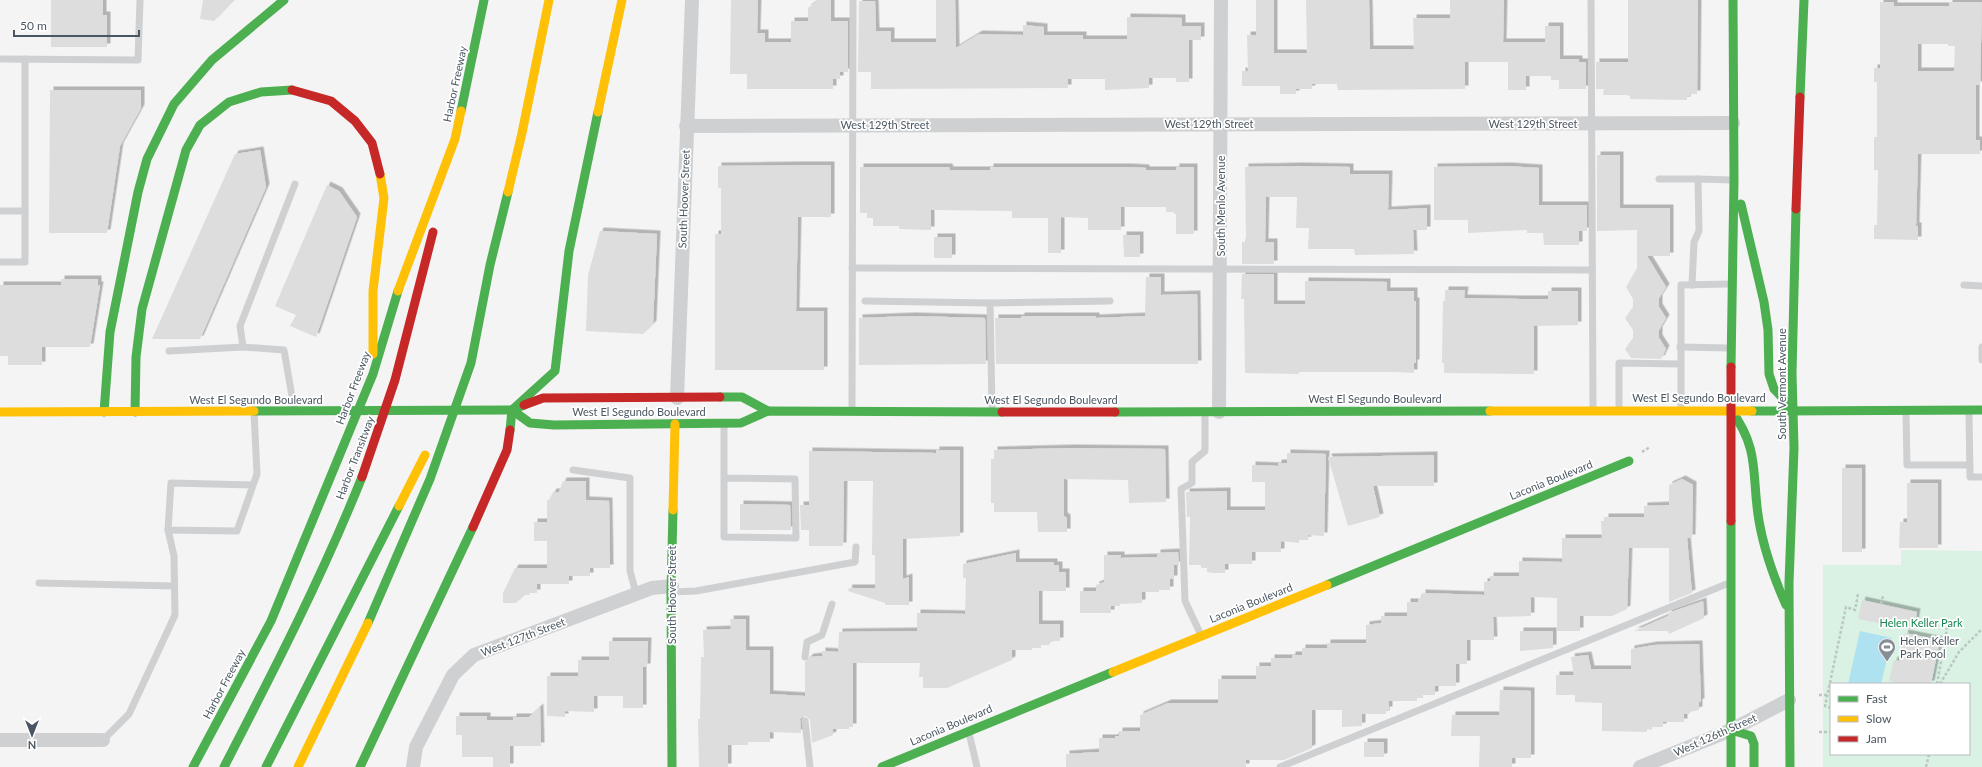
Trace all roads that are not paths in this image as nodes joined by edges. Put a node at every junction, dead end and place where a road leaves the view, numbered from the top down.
1 (140, 0) edge
2 (284, 0) edge
3 (484, 0) edge
4 (549, 0) edge
5 (622, 0) edge
6 (692, 0) edge
7 (853, 0) edge
8 (1221, 0) edge
9 (1591, 0) edge
10 (1733, 0) edge
11 (1804, 0) edge
12 (0, 59) edge
13 (25, 59) junction
14 (1733, 123) junction
15 (1221, 124) junction
16 (1591, 124) junction
17 (852, 125) junction
18 (686, 126) junction
19 (455, 139) junction
20 (1659, 179) dead end
21 (1698, 179) junction
22 (1734, 180) junction
23 (295, 184) dead end
24 (0, 211) edge
25 (25, 211) junction
26 (0, 262) edge
27 (852, 268) junction
28 (1220, 269) junction
29 (1592, 270) junction
30 (1732, 284) junction
31 (1692, 285) junction
32 (1964, 285) dead end
33 (1982, 286) edge
34 (865, 301) dead end
35 (1110, 301) dead end
36 (990, 304) junction
37 (243, 347) junction
38 (1680, 347) junction
39 (1731, 348) junction
40 (1982, 348) edge
41 (169, 351) dead end
42 (1982, 360) edge
43 (471, 363) junction
44 (1680, 364) junction
45 (373, 374) junction
46 (677, 398) junction
47 (512, 410) junction
48 (1731, 410) junction
49 (1794, 410) junction
50 (1906, 410) junction
51 (1969, 410) junction
52 (1982, 410) edge
53 (768, 411) junction
54 (993, 411) junction
55 (1593, 411) junction
56 (1618, 411) junction
57 (1681, 411) junction
58 (0, 412) edge
59 (104, 412) junction
60 (135, 412) junction
61 (254, 412) junction
62 (297, 412) junction
63 (852, 412) junction
64 (1212, 412) junction
65 (675, 424) junction
66 (724, 424) junction
67 (436, 433) dead end
68 (429, 447) dead end
69 (1629, 461) dead end
70 (1970, 465) junction
71 (572, 470) dead end
72 (1982, 477) edge
73 (724, 478) junction
74 (253, 485) junction
75 (168, 530) junction
76 (856, 547) dead end
77 (1731, 582) junction
78 (38, 583) dead end
79 (174, 586) junction
80 (672, 589) junction
81 (636, 593) junction
82 (832, 604) dead end
83 (1789, 613) junction
84 (1201, 636) junction
85 (805, 657) dead end
86 (1789, 700) junction
87 (805, 721) dead end
88 (1731, 730) junction
89 (969, 731) junction
90 (0, 740) edge
91 (103, 740) joint
92 (896, 764) edge
93 (194, 767) edge
94 (224, 767) edge
95 (266, 767) edge
96 (298, 767) edge
97 (360, 767) edge
98 (413, 767) edge
99 (672, 767) edge
100 (810, 767) edge
101 (882, 767) edge
102 (977, 767) edge
103 (1280, 767) edge
104 (1640, 767) edge
105 (1731, 767) edge
106 (1754, 767) edge
107 (1790, 767) edge

1 - 13 lane
2 - 59 main road
3 - 19 main road, Harbor Freeway
4 - 43 main road
5 - 47 main road
6 - 18 street, South Hoover Street
7 - 17 lane
8 - 15 street, South Menlo Avenue
9 - 16 lane
10 - 14 main road
11 - 49 main road, South Vermont Avenue
12 - 13 lane
13 - 25 lane
14 - 16 street, West 129th Street
14 - 22 main road
15 - 16 street, West 129th Street
15 - 17 street, West 129th Street
15 - 28 street, South Menlo Avenue
16 - 29 lane
17 - 18 street, West 129th Street
17 - 27 lane
18 - 46 street, South Hoover Street
19 - 45 main road, Harbor Freeway
19 - 94 main road, Harbor Transitway
20 - 21 lane
21 - 22 lane
21 - 31 lane
22 - 30 main road
22 - 49 main road
23 - 37 lane
24 - 25 lane
25 - 26 lane
27 - 28 lane
27 - 63 lane
28 - 29 lane
28 - 64 street, South Menlo Avenue
29 - 55 lane
30 - 31 lane
30 - 39 main road
31 - 38 lane
32 - 33 lane
34 - 36 lane
35 - 36 lane
36 - 54 lane
37 - 41 lane
37 - 62 lane
38 - 39 lane
38 - 44 lane
39 - 48 main road
40 - 42 lane
43 - 67 main road
43 - 96 main road
44 - 56 lane
44 - 57 lane
45 - 60 main road
45 - 93 main road, Harbor Freeway
46 - 47 main road, West El Segundo Boulevard
46 - 53 main road, West El Segundo Boulevard
47 - 62 main road, West El Segundo Boulevard
47 - 65 main road, West El Segundo Boulevard
47 - 97 main road
48 - 49 main road, West El Segundo Boulevard
48 - 57 main road, West El Segundo Boulevard
48 - 77 main road
48 - 83 main road
49 - 50 main road, West El Segundo Boulevard
49 - 83 main road, South Vermont Avenue
50 - 51 main road, West El Segundo Boulevard
50 - 70 lane
51 - 52 main road, West El Segundo Boulevard
51 - 70 lane
53 - 63 main road, West El Segundo Boulevard
53 - 66 main road, West El Segundo Boulevard
54 - 63 main road, West El Segundo Boulevard
54 - 64 main road, West El Segundo Boulevard
55 - 56 main road, West El Segundo Boulevard
55 - 64 main road, West El Segundo Boulevard
56 - 57 main road, West El Segundo Boulevard
58 - 59 main road, West El Segundo Boulevard
59 - 60 main road, West El Segundo Boulevard
60 - 61 main road, West El Segundo Boulevard
61 - 62 main road, West El Segundo Boulevard
61 - 74 lane
64 - 84 lane
65 - 66 main road, West El Segundo Boulevard
65 - 80 main road, South Hoover Street
66 - 73 lane
68 - 95 main road
69 - 84 main road, Laconia Boulevard
70 - 72 lane
71 - 81 lane
73 - 73 lane
74 - 75 lane
74 - 75 lane
75 - 79 lane
76 - 80 lane
77 - 88 main road
77 - 103 lane
78 - 79 lane
79 - 91 lane
80 - 81 street, West 127th Street
80 - 99 main road, South Hoover Street
81 - 98 street, West 127th Street
82 - 85 lane
83 - 86 main road, South Vermont Avenue
84 - 89 main road, Laconia Boulevard
86 - 88 street, West 126th Street
86 - 107 main road, South Vermont Avenue
87 - 100 lane
88 - 104 street, West 126th Street
88 - 105 main road
88 - 106 main road
89 - 92 main road, Laconia Boulevard
89 - 102 lane
90 - 91 street
92 - 101 main road, Laconia Boulevard

